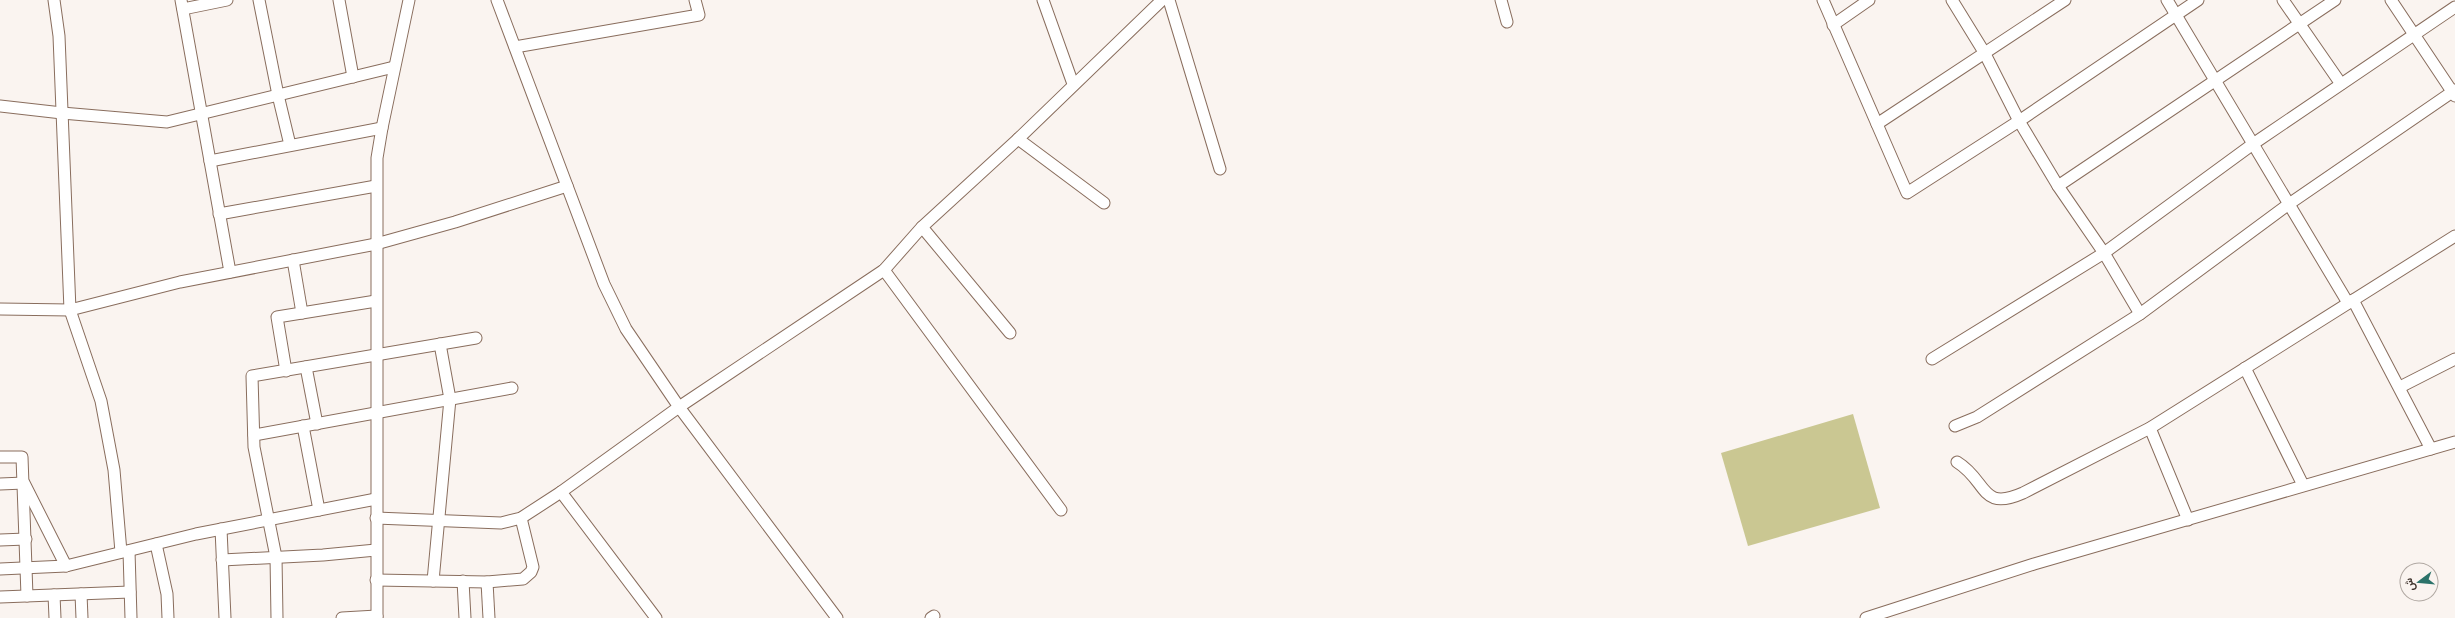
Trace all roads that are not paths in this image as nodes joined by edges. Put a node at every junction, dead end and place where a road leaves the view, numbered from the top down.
1 (54, 0) edge
2 (227, 0) edge
3 (260, 0) edge
4 (338, 0) edge
5 (409, 0) edge
6 (497, 0) edge
7 (695, 0) edge
8 (1043, 0) edge
9 (1162, 0) edge
10 (1169, 0) edge
11 (1501, 0) edge
12 (1823, 0) edge
13 (1869, 0) edge
14 (1952, 0) edge
15 (2065, 0) edge
16 (2167, 0) edge
17 (2198, 0) edge
18 (2283, 0) edge
19 (2335, 0) edge
20 (2391, 0) edge
21 (182, 5) edge
22 (2455, 7) edge
23 (2176, 15) junction
24 (1507, 22) dead end
25 (2299, 24) junction
26 (1834, 25) junction
27 (2415, 35) junction
28 (515, 47) junction
29 (1984, 52) junction
30 (394, 67) junction
31 (353, 77) junction
32 (2215, 80) junction
33 (1072, 84) junction
34 (2341, 84) junction
35 (2454, 92) edge
36 (278, 95) junction
37 (0, 106) edge
38 (62, 113) junction
39 (201, 113) junction
40 (2019, 121) junction
41 (1877, 124) junction
42 (382, 128) junction
43 (1018, 139) junction
44 (2253, 144) junction
45 (290, 145) junction
46 (210, 161) junction
47 (1220, 169) dead end
48 (376, 186) junction
49 (567, 186) junction
50 (2058, 186) junction
51 (1104, 203) dead end
52 (2288, 204) junction
53 (219, 214) junction
54 (922, 227) junction
55 (2455, 236) edge
56 (376, 244) junction
57 (2104, 253) junction
58 (293, 260) junction
59 (884, 270) junction
60 (230, 272) junction
61 (376, 301) junction
62 (2351, 301) junction
63 (0, 309) edge
64 (70, 310) junction
65 (302, 313) junction
66 (2140, 314) junction
67 (1010, 333) dead end
68 (476, 338) dead end
69 (440, 344) junction
70 (376, 356) junction
71 (1932, 359) dead end
72 (2455, 359) edge
73 (306, 367) junction
74 (2245, 368) junction
75 (286, 371) junction
76 (512, 388) dead end
77 (2400, 388) junction
78 (450, 399) junction
79 (679, 407) junction
80 (376, 413) junction
81 (317, 424) junction
82 (303, 426) junction
83 (1955, 426) dead end
84 (2150, 428) junction
85 (254, 435) junction
86 (2455, 442) edge
87 (2431, 449) junction
88 (0, 457) edge
89 (1958, 462) dead end
90 (24, 483) junction
91 (0, 484) edge
92 (2303, 485) junction
93 (561, 492) junction
94 (376, 499) junction
95 (319, 510) junction
96 (1061, 510) dead end
97 (376, 518) junction
98 (521, 518) junction
99 (268, 520) junction
100 (439, 520) junction
101 (2188, 520) junction
102 (221, 529) junction
103 (26, 539) junction
104 (0, 540) edge
105 (156, 544) junction
106 (376, 550) junction
107 (125, 551) junction
108 (276, 557) junction
109 (222, 560) junction
110 (66, 566) junction
111 (26, 568) junction
112 (0, 569) edge
113 (376, 580) junction
114 (433, 581) junction
115 (463, 581) junction
116 (487, 582) junction
117 (130, 592) junction
118 (81, 594) junction
119 (54, 595) junction
120 (27, 596) junction
121 (0, 597) edge
122 (377, 617) edge
123 (55, 618) edge
124 (82, 618) edge
125 (131, 618) edge
126 (168, 618) edge
127 (225, 618) edge
128 (277, 618) edge
129 (342, 618) edge
130 (465, 618) edge
131 (489, 618) edge
132 (656, 618) edge
133 (837, 618) edge
134 (1866, 618) edge

1 - 38 street
2 - 21 street
3 - 36 street
4 - 31 street
5 - 30 street
6 - 28 street
7 - 28 street
8 - 33 street
9 - 33 street
10 - 47 street
11 - 24 street
12 - 26 street
13 - 26 street
14 - 29 street
15 - 29 street
16 - 23 street
17 - 23 street
18 - 25 street
19 - 25 street
20 - 27 street
21 - 39 street
22 - 27 street
23 - 32 street
23 - 40 street
25 - 32 street
25 - 34 street
26 - 41 street
27 - 34 street
27 - 35 street
28 - 49 street
29 - 40 street
29 - 41 street
30 - 31 street
30 - 42 street
31 - 36 street
32 - 44 street
32 - 50 street
33 - 43 street
34 - 44 street
35 - 52 street
36 - 39 street
36 - 45 street
37 - 38 street
38 - 39 street
38 - 64 street
39 - 46 street
40 - 41 street
40 - 50 street
42 - 45 street
42 - 48 street
43 - 51 street
43 - 54 street
44 - 52 street
44 - 57 street
45 - 46 street
46 - 53 street
48 - 53 street
48 - 56 street
49 - 56 street
49 - 79 street
50 - 57 street
52 - 62 street
52 - 66 street
53 - 60 street
54 - 59 street
54 - 67 street
55 - 62 street
56 - 58 street
56 - 61 street
57 - 66 street
57 - 71 street
58 - 60 street
58 - 65 street
59 - 79 street
59 - 96 street
60 - 64 street
61 - 65 street
61 - 70 street
62 - 74 street
62 - 77 street
63 - 64 street
64 - 107 street
65 - 75 street
66 - 83 street
68 - 69 street
69 - 70 street
69 - 78 street
70 - 73 street
70 - 80 street
72 - 77 street
73 - 75 street
73 - 81 street
74 - 84 street
74 - 92 street
75 - 85 street
76 - 78 street
77 - 87 street
78 - 80 street
78 - 100 street
79 - 93 street
79 - 133 street
80 - 81 street
80 - 94 street
81 - 82 street
82 - 85 street
82 - 95 street
84 - 89 street
84 - 101 street
85 - 99 street
86 - 87 street
87 - 92 street
88 - 90 street
90 - 91 street
90 - 103 street
90 - 110 street
92 - 101 street
93 - 98 street
93 - 132 street
94 - 95 street
94 - 97 street
95 - 99 street
97 - 100 street
97 - 106 street
98 - 100 street
98 - 116 street
99 - 102 street
99 - 108 street
100 - 114 street
101 - 134 street
102 - 105 street
102 - 109 street
103 - 104 street
103 - 111 street
105 - 107 street
105 - 126 street
106 - 108 street
106 - 113 street
107 - 110 street
107 - 117 street
108 - 109 street
108 - 128 street
109 - 127 street
110 - 111 street
111 - 112 street
111 - 120 street
113 - 114 street
113 - 122 street
114 - 115 street
115 - 116 street
115 - 130 street
116 - 131 street
117 - 118 street
117 - 125 street
118 - 119 street
118 - 124 street
119 - 120 street
119 - 123 street
120 - 121 street
122 - 129 street

